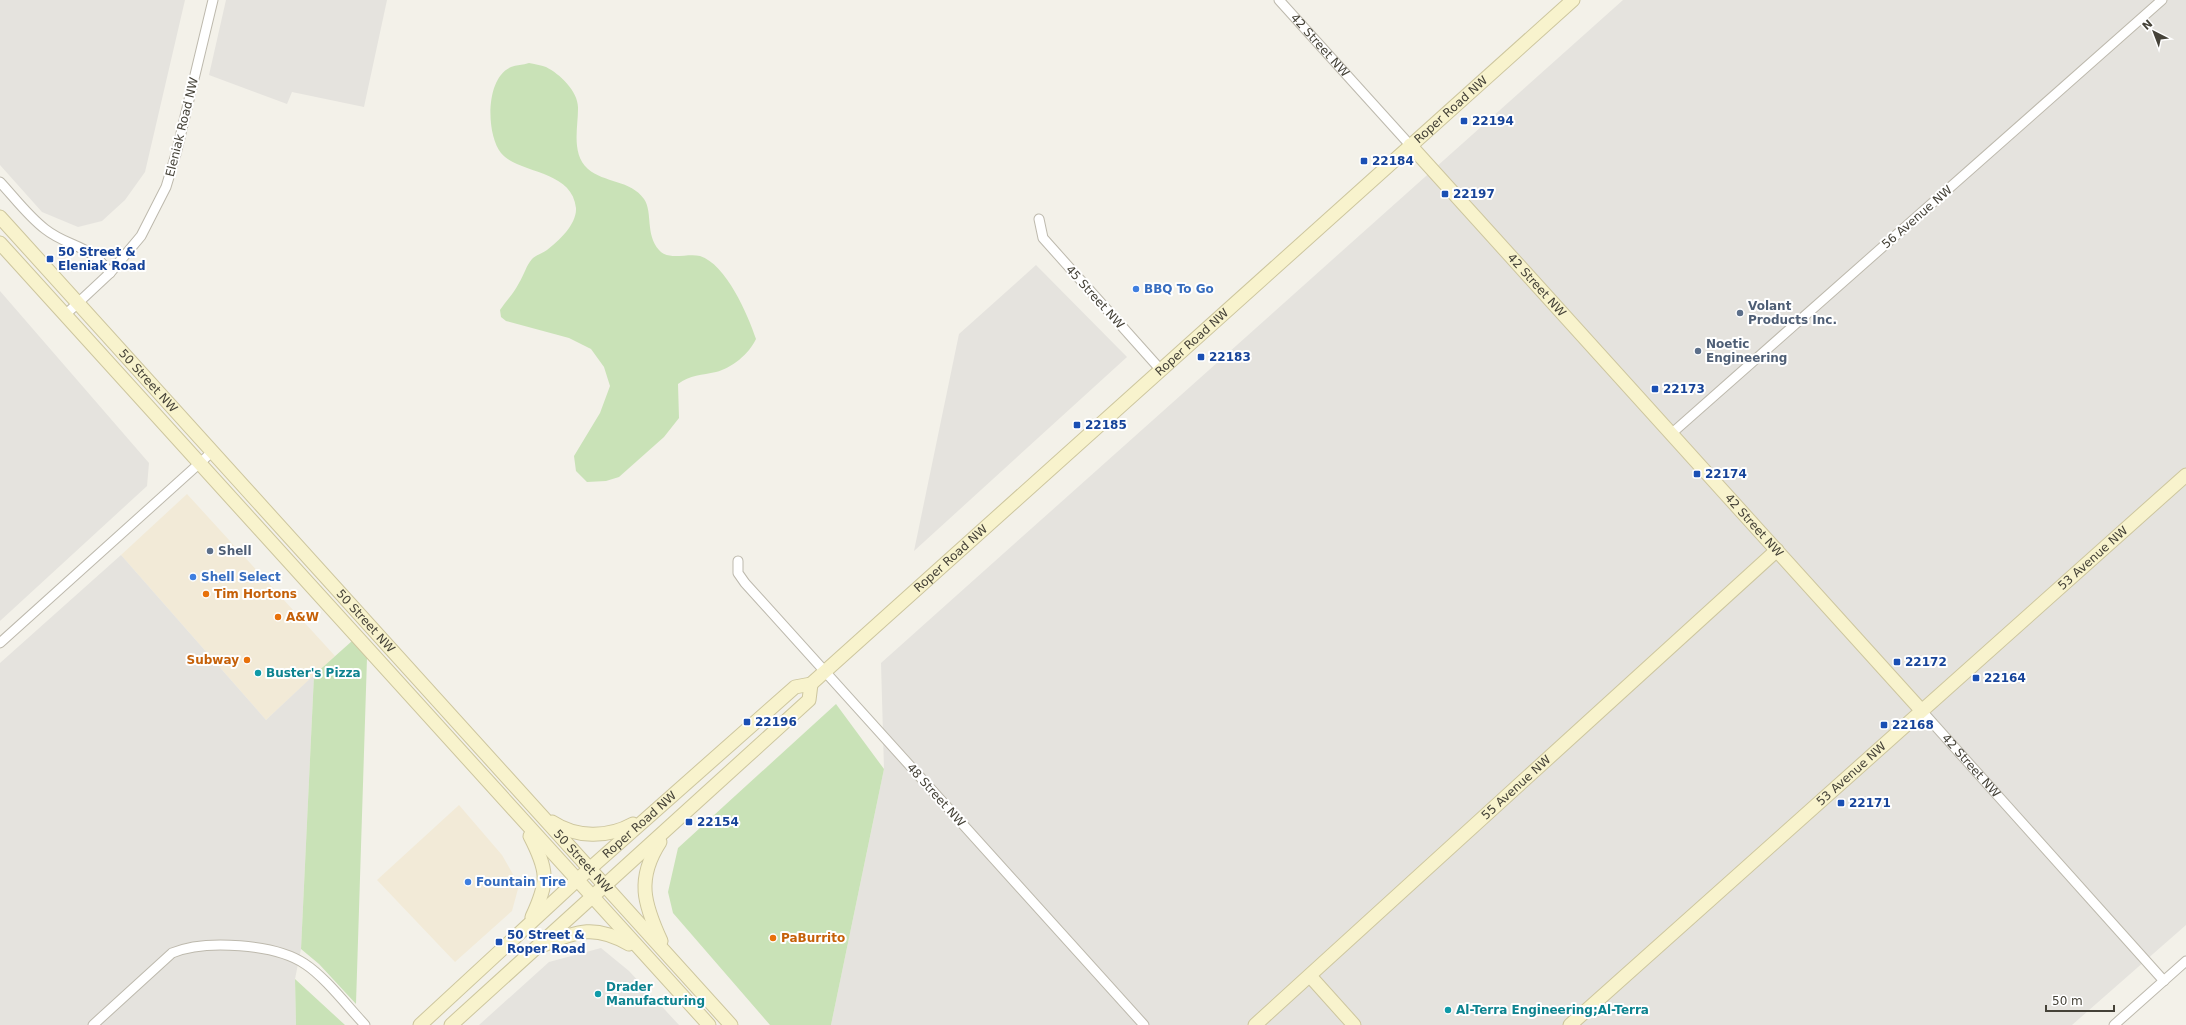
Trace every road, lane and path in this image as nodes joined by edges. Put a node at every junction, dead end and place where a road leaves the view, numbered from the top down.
1 (213, 0) edge
2 (1279, 0) edge
3 (1573, 0) edge
4 (2162, 0) edge
5 (1410, 145) junction
6 (0, 182) edge
7 (0, 217) edge
8 (1039, 219) dead end
9 (0, 243) edge
10 (110, 273) junction
11 (78, 303) junction
12 (65, 314) junction
13 (1160, 369) junction
14 (1671, 434) junction
15 (212, 452) junction
16 (199, 464) junction
17 (2186, 475) edge
18 (1777, 550) junction
19 (738, 561) dead end
20 (0, 643) edge
21 (824, 672) junction
22 (811, 684) junction
23 (1921, 710) junction
24 (538, 812) junction
25 (651, 815) junction
26 (523, 822) junction
27 (668, 829) junction
28 (591, 868) junction
29 (577, 880) junction
30 (605, 885) junction
31 (592, 897) junction
32 (529, 924) junction
33 (535, 949) junction
34 (640, 950) junction
35 (666, 954) junction
36 (2186, 961) edge
37 (1310, 976) junction
38 (2164, 980) junction
39 (93, 1025) edge
40 (365, 1025) edge
41 (420, 1025) edge
42 (451, 1025) edge
43 (709, 1025) edge
44 (730, 1025) edge
45 (1144, 1025) edge
46 (1255, 1025) edge
47 (1354, 1025) edge
48 (1570, 1025) edge
49 (2114, 1025) edge

1 - 10 street, Eleniak Road NW
2 - 5 street, 42 Street NW
3 - 5 main road, Roper Road NW
4 - 14 street, 56 Avenue NW
5 - 13 main road, Roper Road NW
5 - 14 main road, 42 Street NW
6 - 10 street
7 - 11 main road, 50 Street NW
8 - 13 street, 45 Street NW
9 - 12 main road, 50 Street NW
10 - 11 street, Eleniak Road NW
11 - 12 street, Eleniak Road NW
11 - 15 main road, 50 Street NW
12 - 16 main road, 50 Street NW
13 - 21 main road, Roper Road NW
14 - 18 main road, 42 Street NW
15 - 16 street
15 - 24 main road, 50 Street NW
16 - 20 street
16 - 26 main road, 50 Street NW
17 - 23 main road, 53 Avenue NW
18 - 23 main road, 42 Street NW
18 - 37 main road, 55 Avenue NW
19 - 21 street, 48 Street NW
21 - 22 main road, Roper Road NW
21 - 45 street, 48 Street NW
22 - 25 main road, Roper Road NW
22 - 27 main road, Roper Road NW
23 - 38 street, 42 Street NW
23 - 48 main road, 53 Avenue NW
24 - 25 main road
24 - 28 main road, 50 Street NW
25 - 28 main road, Roper Road NW
26 - 29 main road, 50 Street NW
26 - 32 main road
27 - 30 main road, Roper Road NW
27 - 35 main road
28 - 29 main road, Roper Road NW
28 - 30 main road, 50 Street NW
29 - 31 main road, 50 Street NW
29 - 32 main road, Roper Road NW
30 - 31 main road, Roper Road NW
30 - 35 main road, 50 Street NW
31 - 33 main road, Roper Road NW
31 - 34 main road, 50 Street NW
32 - 41 main road, Roper Road NW
33 - 34 main road
33 - 42 main road, Roper Road NW
34 - 43 main road, 50 Street NW
35 - 44 main road, 50 Street NW
36 - 38 street
37 - 46 main road, 55 Avenue NW
37 - 47 main road
38 - 49 street
39 - 40 street

